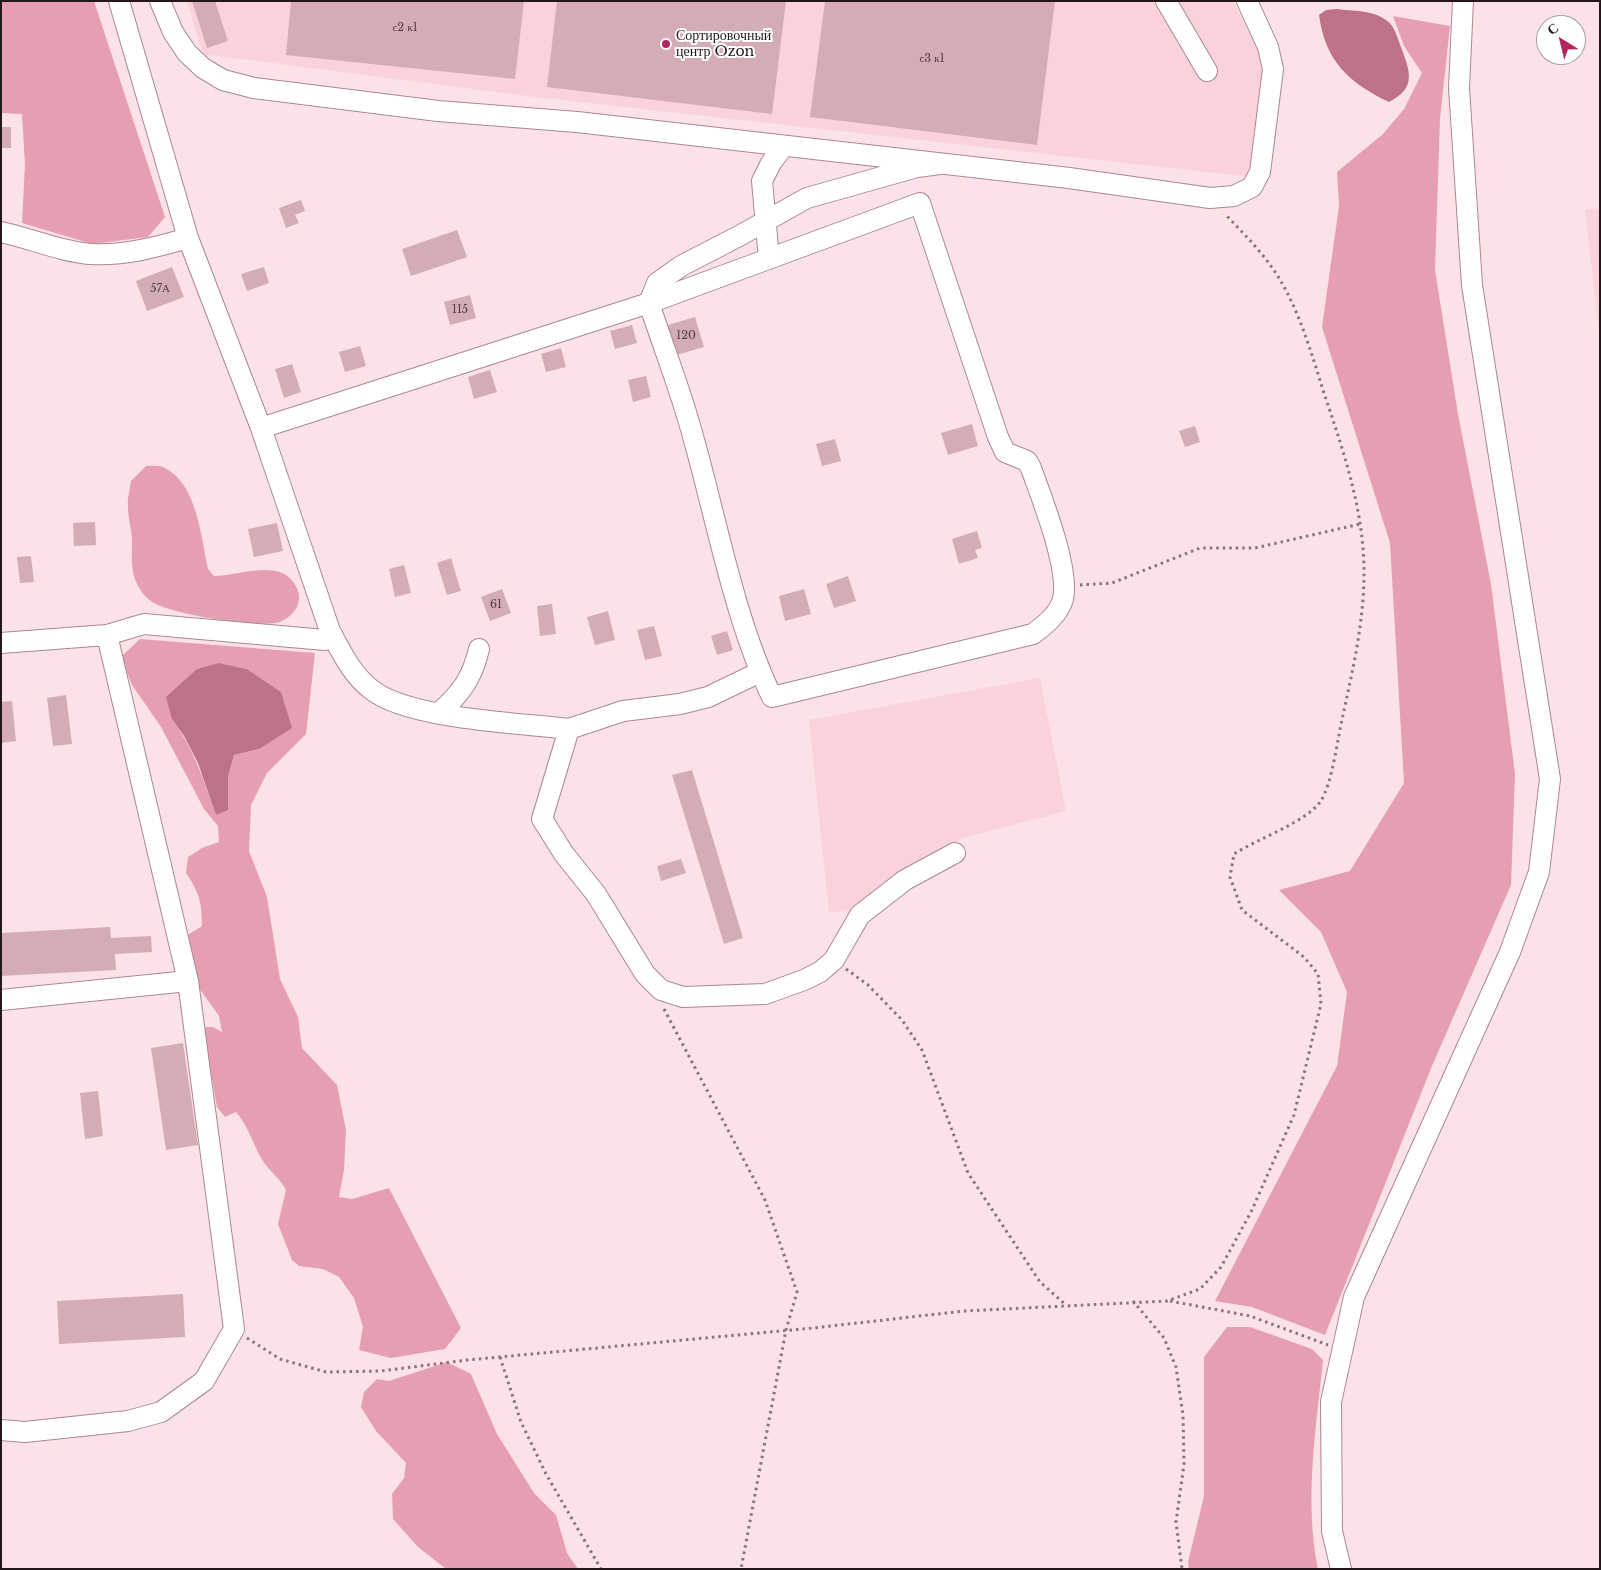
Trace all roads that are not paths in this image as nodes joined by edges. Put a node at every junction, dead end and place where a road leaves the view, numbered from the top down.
1 (119, 1) edge
2 (160, 1) edge
3 (1166, 1) edge
4 (1247, 1) edge
5 (1462, 6) edge
6 (1206, 72) dead end
7 (783, 147) junction
8 (940, 164) junction
9 (765, 221) junction
10 (1, 232) edge
11 (188, 238) junction
12 (770, 259) junction
13 (649, 303) junction
14 (261, 428) junction
15 (330, 632) junction
16 (107, 635) junction
17 (1, 643) edge
18 (479, 649) dead end
19 (760, 672) junction
20 (439, 713) junction
21 (570, 729) junction
22 (955, 853) dead end
23 (188, 981) junction
24 (1, 1000) edge
25 (1, 1430) edge
26 (1341, 1569) edge

1 - 11 street
2 - 7 street
3 - 6 street
4 - 8 street
5 - 26 street
7 - 8 street
7 - 9 street
8 - 9 street
9 - 12 street
9 - 13 street
10 - 11 street
11 - 14 street
12 - 13 street
12 - 19 street
13 - 14 street
13 - 19 street
14 - 15 street
15 - 16 street
15 - 20 street
16 - 17 street
16 - 23 street
18 - 20 street
19 - 21 street
20 - 21 street
21 - 22 street
23 - 24 street
23 - 25 street

